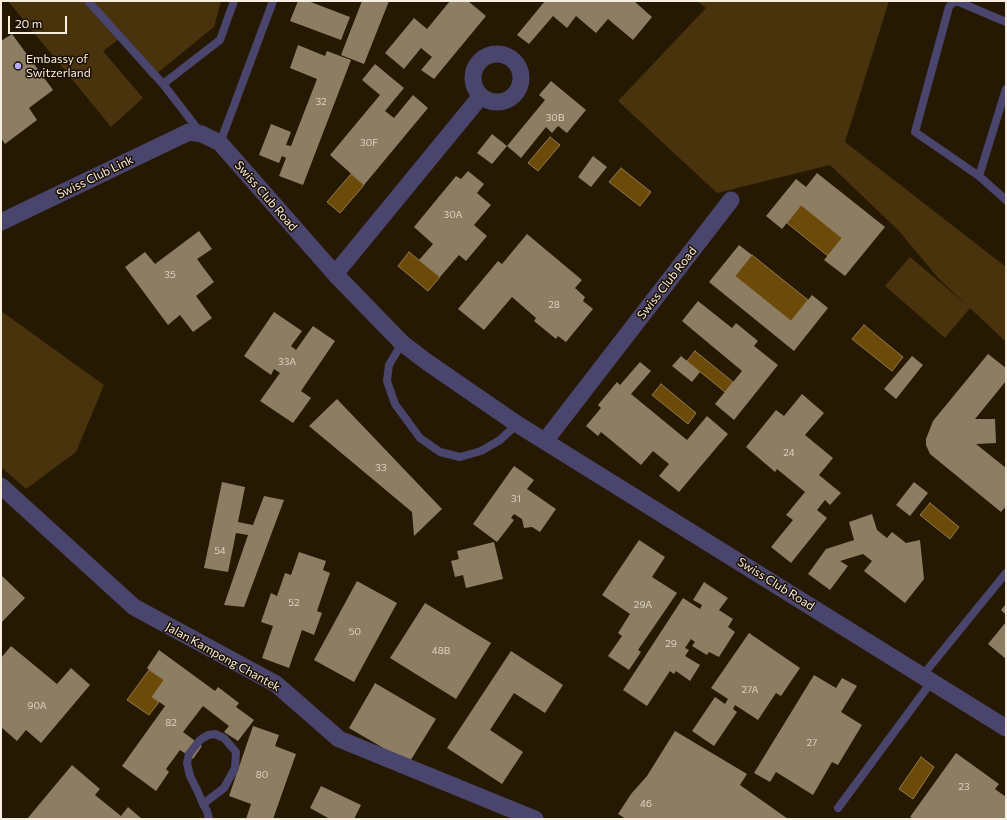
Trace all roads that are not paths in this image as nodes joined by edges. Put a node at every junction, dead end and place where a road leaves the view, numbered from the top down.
1 (88, 1) edge
2 (234, 1) edge
3 (273, 1) edge
4 (1006, 22) edge
5 (163, 84) junction
6 (1006, 89) edge
7 (481, 96) dead end
8 (195, 133) junction
9 (220, 143) junction
10 (979, 176) junction
11 (731, 200) dead end
12 (1006, 200) edge
13 (1, 222) edge
14 (335, 274) junction
15 (402, 342) junction
16 (517, 424) junction
17 (545, 441) junction
18 (1, 486) edge
19 (1006, 573) edge
20 (928, 678) junction
21 (1006, 728) edge
22 (203, 804) junction
23 (838, 808) dead end
24 (209, 819) edge
25 (535, 819) edge

1 - 5 lane
2 - 5 lane
3 - 9 lane
4 - 10 lane
5 - 8 lane
6 - 10 lane
7 - 14 street
8 - 9 street, Swiss Club Road
8 - 13 street, Swiss Club Link
9 - 14 street, Swiss Club Road
10 - 12 lane
11 - 17 street, Swiss Club Road
14 - 15 street, Swiss Club Road
15 - 16 street, Swiss Club Road
15 - 16 lane
16 - 17 street, Swiss Club Road
17 - 20 street, Swiss Club Road
18 - 25 street, Jalan Kampong Chantek
19 - 20 lane
20 - 21 street, Swiss Club Road
20 - 23 lane
22 - 22 lane
22 - 24 lane

